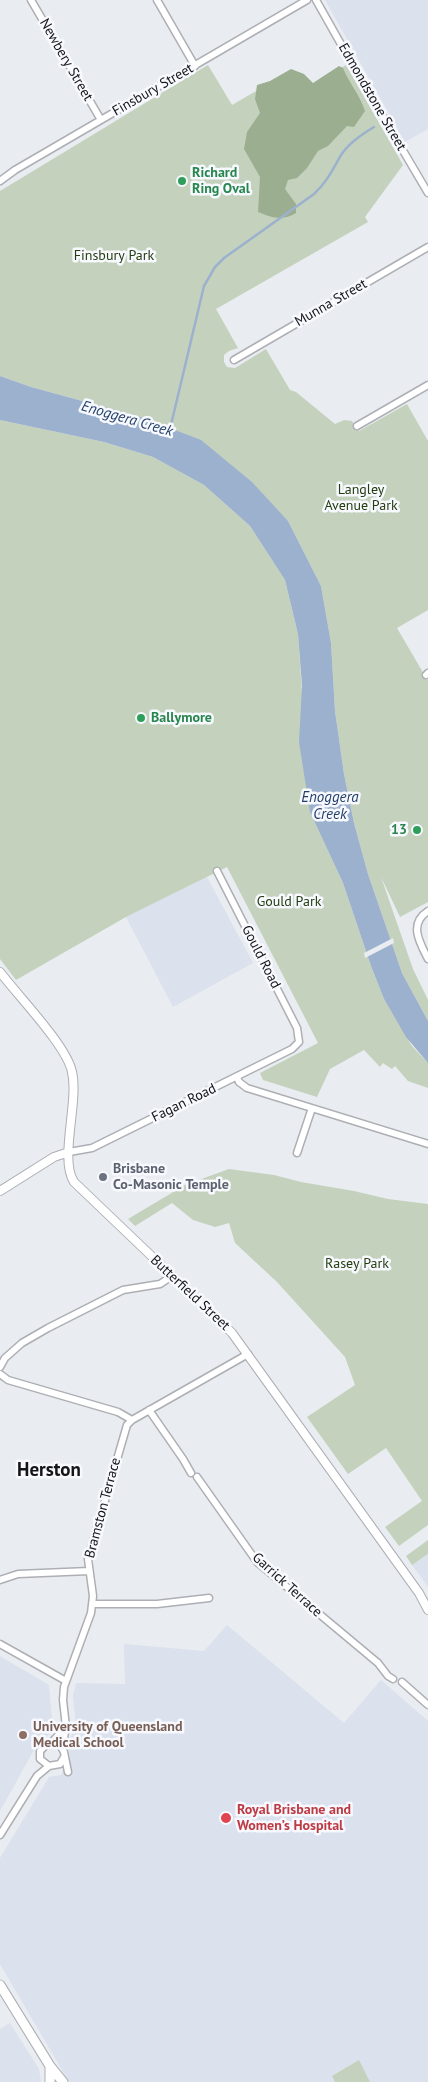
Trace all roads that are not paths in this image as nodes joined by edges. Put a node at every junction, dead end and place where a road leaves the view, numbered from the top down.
1 (31, 0) edge
2 (157, 0) edge
3 (307, 0) edge
4 (316, 0) edge
5 (195, 66) junction
6 (102, 120) junction
7 (0, 181) edge
8 (428, 192) edge
9 (428, 247) edge
10 (234, 360) dead end
11 (428, 385) edge
12 (357, 426) dead end
13 (217, 871) dead end
14 (428, 911) edge
15 (428, 959) edge
16 (0, 972) edge
17 (297, 1045) joint
18 (236, 1077) junction
19 (312, 1108) junction
20 (428, 1144) edge
21 (69, 1152) junction
22 (297, 1153) dead end
23 (0, 1191) edge
24 (172, 1276) junction
25 (248, 1354) junction
26 (0, 1367) edge
27 (0, 1374) edge
28 (149, 1410) junction
29 (132, 1420) junction
30 (89, 1572) junction
31 (0, 1580) edge
32 (209, 1598) dead end
33 (93, 1604) junction
34 (428, 1610) edge
35 (0, 1644) edge
36 (394, 1679) dead end
37 (66, 1681) junction
38 (402, 1682) dead end
39 (428, 1706) edge
40 (66, 1727) junction
41 (52, 1742) junction
42 (62, 1748) junction
43 (64, 1756) junction
44 (40, 1759) junction
45 (51, 1766) junction
46 (37, 1776) junction
47 (0, 1835) edge
48 (0, 1985) edge
49 (50, 2066) junction
50 (50, 2082) edge
51 (62, 2082) edge

1 - 6 street, Newbery Street
2 - 5 street
3 - 5 street, Finsbury Street
4 - 8 street, Edmondstone Street
5 - 6 street, Finsbury Street
6 - 7 street, Finsbury Street
9 - 10 street, Munna Street
11 - 12 street
13 - 17 street, Gould Road
14 - 15 street
16 - 21 street, Butterfield Street
17 - 18 street, Fagan Road
18 - 19 street
18 - 21 street, Fagan Road
19 - 20 street
19 - 22 street
21 - 23 street
21 - 24 street, Butterfield Street
24 - 25 street, Butterfield Street
24 - 26 street
25 - 28 street
25 - 34 street, Butterfield Street
27 - 29 street
28 - 29 street
28 - 36 street, Garrick Terrace
29 - 30 street, Bramston Terrace
30 - 31 street
30 - 33 street, Bramston Terrace
32 - 33 street
33 - 37 street, Bramston Terrace
35 - 37 street
37 - 40 street, Bramston Terrace
38 - 39 street
40 - 41 street
40 - 42 street, Bramston Terrace
41 - 42 street
41 - 44 street
42 - 43 street
43 - 45 street
43 - 45 street
44 - 45 street
44 - 46 street
45 - 46 street
46 - 47 street
48 - 49 main road
49 - 50 main road
49 - 51 main road

